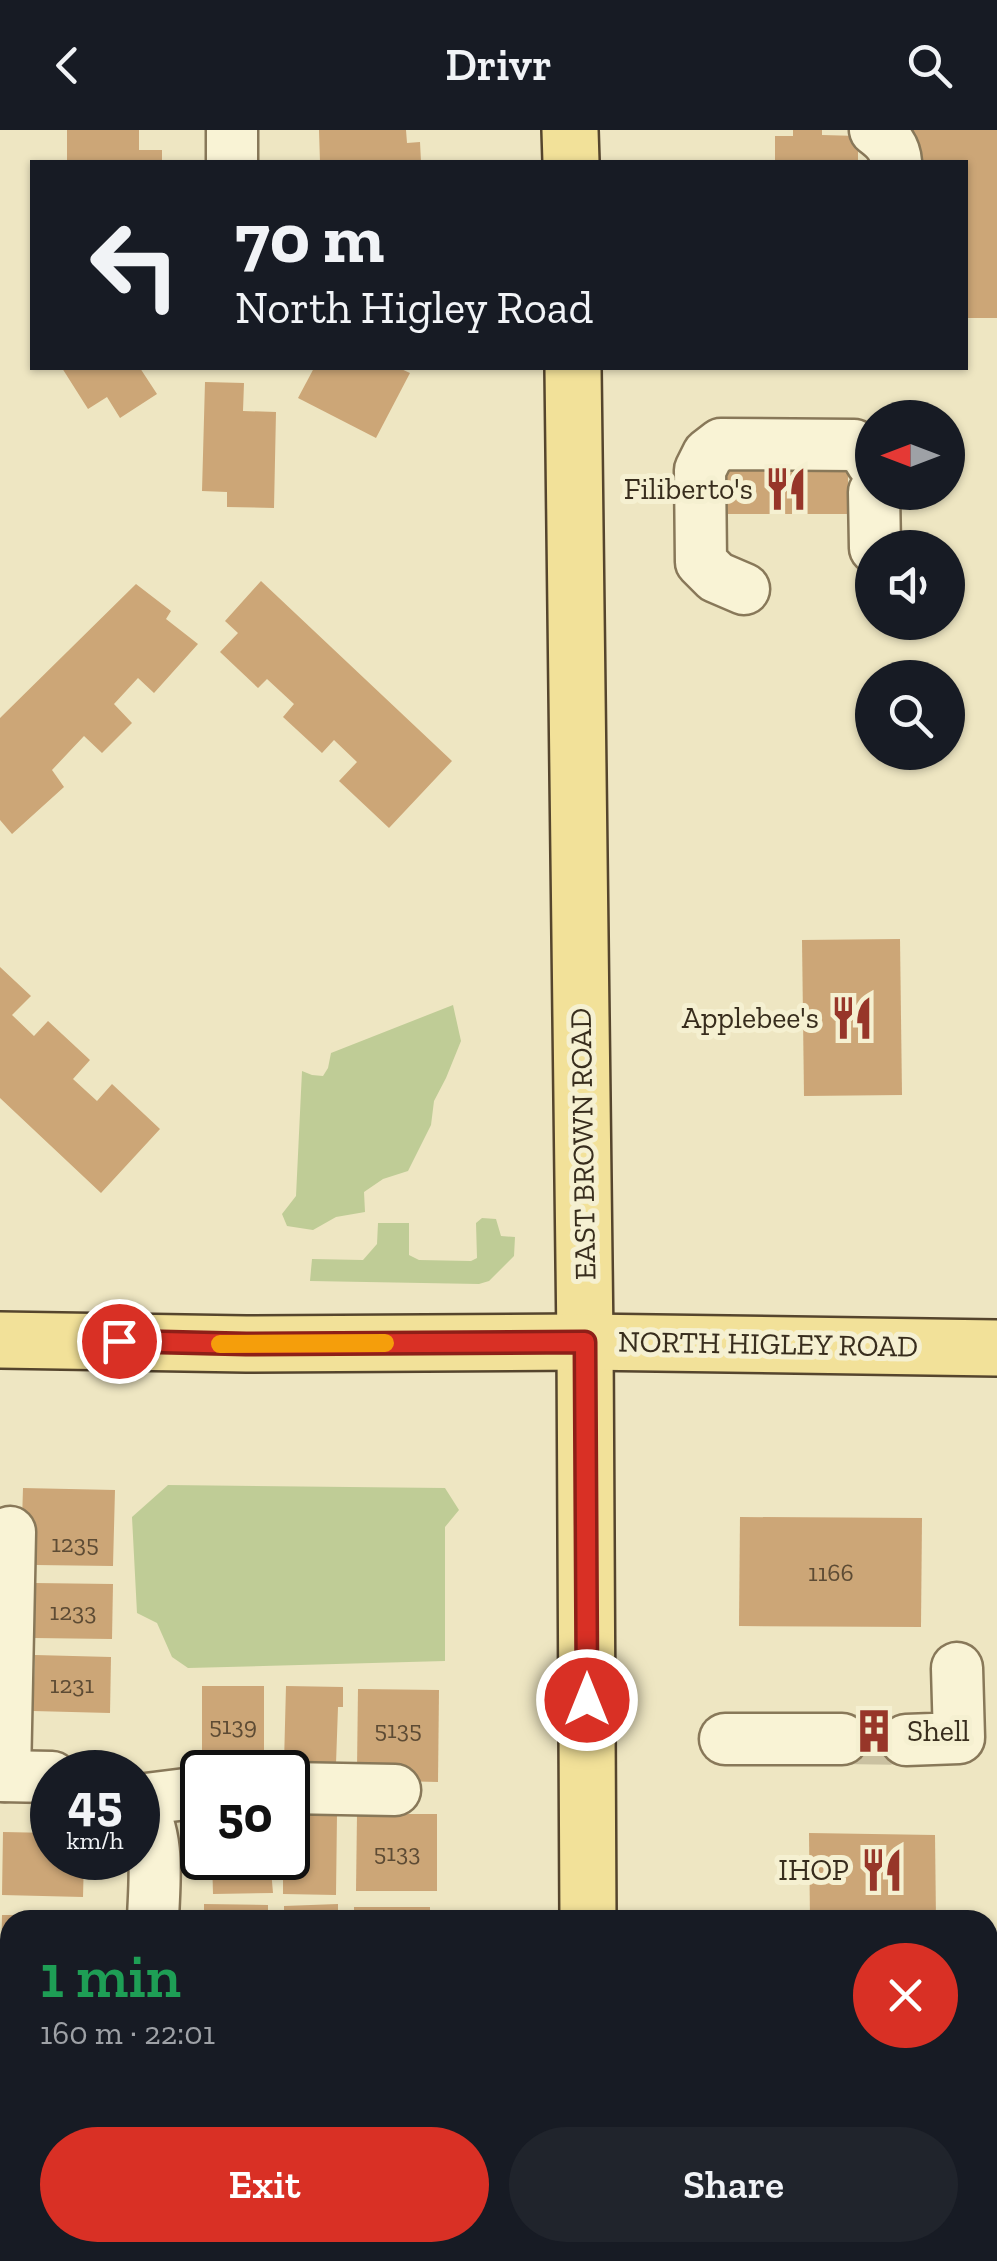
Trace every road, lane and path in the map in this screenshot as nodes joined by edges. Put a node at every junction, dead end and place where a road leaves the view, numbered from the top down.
1 (232, 130) edge
2 (570, 130) edge
3 (876, 130) edge
4 (232, 160) edge
5 (571, 160) edge
6 (896, 160) edge
7 (573, 370) edge
8 (855, 446) edge
9 (744, 589) dead end
10 (0, 1340) edge
11 (585, 1342) junction
12 (997, 1348) edge
13 (10, 1532) dead end
14 (957, 1668) dead end
15 (724, 1739) dead end
16 (842, 1739) tunnel mouth
17 (906, 1740) tunnel mouth
18 (19, 1776) edge
19 (310, 1788) edge
20 (394, 1790) dead end
21 (154, 1880) edge
22 (153, 1910) edge
23 (588, 1910) edge

1 - 4 street
2 - 5 main road
3 - 6 street
7 - 11 main road, EAST BROWN ROAD
8 - 9 street
10 - 11 main road, NORTH HIGLEY ROAD
11 - 12 main road, NORTH HIGLEY ROAD
11 - 23 main road, EAST BROWN ROAD
13 - 18 street
14 - 17 street
15 - 16 street
19 - 20 street
21 - 22 street

